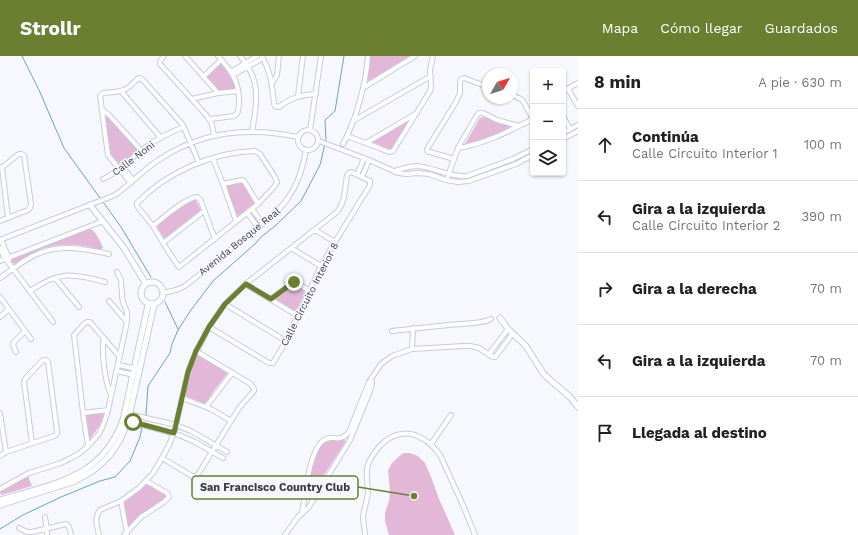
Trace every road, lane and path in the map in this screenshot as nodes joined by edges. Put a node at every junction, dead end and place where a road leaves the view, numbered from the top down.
1 (164, 56) edge
2 (186, 56) edge
3 (218, 56) edge
4 (240, 56) edge
5 (257, 56) edge
6 (279, 56) edge
7 (303, 56) edge
8 (321, 56) edge
9 (368, 56) edge
10 (416, 56) edge
11 (433, 56) edge
12 (262, 57) edge
13 (221, 60) junction
14 (247, 65) junction
15 (232, 73) junction
16 (204, 76) junction
17 (431, 76) junction
18 (578, 83) edge
19 (272, 84) junction
20 (482, 85) edge
21 (363, 88) junction
22 (568, 89) joint
23 (121, 91) junction
24 (238, 91) junction
25 (218, 93) junction
26 (316, 94) junction
27 (298, 96) junction
28 (518, 97) edge
29 (192, 99) junction
30 (578, 106) edge
31 (102, 110) junction
32 (417, 113) junction
33 (530, 114) edge
34 (210, 120) junction
35 (530, 120) edge
36 (353, 121) junction
37 (566, 122) edge
38 (578, 125) edge
39 (519, 126) junction
40 (184, 127) junction
41 (570, 129) junction
42 (310, 130) junction
43 (566, 131) edge
44 (578, 131) edge
45 (252, 132) junction
46 (214, 136) junction
47 (347, 136) junction
48 (298, 137) junction
49 (566, 137) edge
50 (161, 138) junction
51 (321, 142) junction
52 (191, 143) junction
53 (366, 143) junction
54 (343, 144) dead end
55 (458, 148) junction
56 (141, 150) junction
57 (306, 150) junction
58 (530, 151) edge
59 (530, 157) edge
60 (364, 158) junction
61 (212, 159) junction
62 (454, 159) junction
63 (369, 160) junction
64 (199, 163) junction
65 (121, 167) junction
66 (1, 168) edge
67 (393, 171) junction
68 (357, 175) junction
69 (449, 175) junction
70 (362, 177) junction
71 (103, 179) dead end
72 (446, 180) junction
73 (132, 181) junction
74 (223, 184) junction
75 (258, 204) junction
76 (90, 205) junction
77 (252, 209) junction
78 (204, 211) junction
79 (247, 213) junction
80 (8, 218) junction
81 (0, 221) edge
82 (103, 221) junction
83 (236, 221) junction
84 (263, 224) junction
85 (153, 226) junction
86 (258, 228) junction
87 (315, 230) junction
88 (214, 239) junction
89 (0, 240) edge
90 (335, 242) junction
91 (163, 243) junction
92 (0, 248) edge
93 (291, 248) junction
94 (109, 254) dead end
95 (7, 259) junction
96 (0, 261) edge
97 (321, 266) junction
98 (14, 269) junction
99 (117, 272) dead end
100 (0, 278) edge
101 (55, 278) junction
102 (105, 282) dead end
103 (146, 284) junction
104 (246, 284) junction
105 (30, 291) junction
106 (310, 291) junction
107 (163, 293) junction
108 (0, 297) edge
109 (271, 299) junction
110 (109, 301) dead end
111 (148, 304) junction
112 (225, 304) junction
113 (154, 305) junction
114 (79, 307) dead end
115 (9, 309) junction
116 (298, 316) junction
117 (0, 317) edge
118 (491, 318) dead end
119 (500, 318) dead end
120 (53, 322) dead end
121 (127, 322) junction
122 (209, 327) junction
123 (413, 328) junction
124 (508, 329) junction
125 (25, 331) junction
126 (392, 331) dead end
127 (513, 333) junction
128 (104, 338) junction
129 (31, 339) dead end
130 (286, 341) junction
131 (496, 344) junction
132 (502, 348) junction
133 (412, 349) junction
134 (196, 351) junction
135 (16, 352) dead end
136 (489, 354) junction
137 (119, 356) junction
138 (118, 365) junction
139 (117, 371) junction
140 (136, 372) junction
141 (232, 373) junction
142 (371, 379) junction
143 (111, 394) junction
144 (182, 398) junction
145 (206, 407) junction
146 (578, 407) edge
147 (108, 410) junction
148 (83, 412) junction
149 (0, 413) edge
150 (129, 414) junction
151 (451, 415) dead end
152 (128, 421) junction
153 (231, 421) junction
154 (176, 425) junction
155 (174, 433) junction
156 (32, 443) junction
157 (431, 444) junction
158 (216, 445) junction
159 (88, 446) junction
160 (6, 452) junction
161 (212, 452) junction
162 (227, 452) dead end
163 (0, 456) edge
164 (162, 458) junction
165 (223, 458) dead end
166 (146, 480) junction
167 (306, 487) junction
168 (0, 489) edge
169 (37, 491) junction
170 (313, 492) junction
171 (0, 500) edge
172 (121, 501) junction
173 (302, 513) junction
174 (45, 517) dead end
175 (19, 528) dead end
176 (47, 529) junction
177 (126, 534) edge
178 (47, 535) edge
179 (70, 535) edge
180 (99, 535) edge
181 (284, 535) edge
182 (367, 535) edge
183 (475, 535) edge

1 - 29 street
2 - 16 street
3 - 13 street
4 - 14 street
5 - 14 street
6 - 19 street
7 - 27 street
8 - 26 street
9 - 21 street
10 - 21 street
11 - 17 street
12 - 14 street
12 - 19 street
13 - 15 street
13 - 16 street
14 - 15 street
14 - 45 street
15 - 24 street
16 - 25 street
17 - 32 street
17 - 36 street
18 - 22 street
19 - 27 street
20 - 62 street
21 - 36 street
22 - 30 street
23 - 31 street
23 - 40 street
23 - 50 street
24 - 25 street
24 - 34 street
25 - 29 street
26 - 27 street
26 - 42 street
28 - 33 street
29 - 34 street
31 - 56 street
31 - 65 street
32 - 53 street
32 - 53 street
34 - 46 street
35 - 39 street
36 - 47 street
37 - 41 street
38 - 41 street
39 - 55 street
39 - 55 street
40 - 50 street, Calle Noni
40 - 52 street
41 - 43 street
42 - 48 street
42 - 51 street
44 - 49 street
45 - 46 street
45 - 48 street
46 - 52 street
47 - 53 street
47 - 54 street
48 - 57 street
50 - 56 street, Calle Noni
51 - 57 street
51 - 60 street
52 - 64 street
52 - 73 street
55 - 62 street
56 - 65 street, Calle Noni
57 - 84 street, Avenida Bosque Real
58 - 69 street
59 - 72 street
60 - 63 street
60 - 68 street
61 - 64 street
61 - 74 street
61 - 75 street
62 - 69 street
63 - 67 street
63 - 70 street
64 - 85 street
65 - 71 street, Calle Noni
65 - 73 street
66 - 80 street
66 - 80 street
67 - 69 street
67 - 72 street
68 - 70 street
68 - 87 street
69 - 72 street
70 - 90 street, Calle Circuito Interior 8
73 - 76 street
74 - 75 street
74 - 83 street
75 - 77 street
76 - 82 main road
76 - 89 street
77 - 79 street
77 - 84 street
78 - 85 street
78 - 88 street
78 - 91 street
79 - 83 street
79 - 86 street
80 - 81 street
82 - 95 street
82 - 103 main road
83 - 88 street
84 - 86 street, Avenida Bosque Real
85 - 91 street
86 - 107 street, Avenida Bosque Real
87 - 90 street
87 - 93 street
88 - 91 street
89 - 95 street
90 - 97 street, Calle Circuito Interior 8
92 - 95 street
93 - 97 street
93 - 104 street
94 - 98 street
95 - 96 street
95 - 98 street
97 - 106 street, Calle Circuito Interior 8
98 - 100 street
98 - 105 street
99 - 121 street
101 - 102 street
101 - 105 street
101 - 114 street
103 - 107 main road
103 - 111 main road
104 - 109 street
104 - 112 street
105 - 120 street
106 - 109 street
106 - 116 street, Calle Circuito Interior 8
107 - 113 main road
108 - 115 street
109 - 116 street
110 - 121 street
111 - 113 main road
111 - 140 main road
112 - 122 street
112 - 130 street
113 - 140 main road
115 - 117 street
115 - 125 street
116 - 130 street, Calle Circuito Interior 8
118 - 123 street
119 - 124 main road
121 - 137 street
122 - 130 street, Calle Circuito Interior 8
122 - 134 street
123 - 126 street
123 - 133 street
124 - 127 main road
124 - 131 street
125 - 129 street
125 - 135 street
127 - 132 street
127 - 146 main road
128 - 137 street
128 - 143 street
128 - 148 street
131 - 132 street
131 - 136 street
132 - 136 street
133 - 136 street
133 - 142 street
134 - 141 street
134 - 144 street
137 - 138 street
138 - 139 street
138 - 140 street
139 - 140 street
139 - 143 street
140 - 150 main road
140 - 169 main road
141 - 145 street
141 - 153 street
142 - 167 street
142 - 170 street
143 - 147 street
144 - 145 street
144 - 154 street
145 - 153 street
147 - 148 street
147 - 159 street
148 - 159 street
149 - 160 street
150 - 152 main road
150 - 154 street
151 - 157 street
152 - 155 street
152 - 169 main road
153 - 158 street
154 - 155 street
154 - 158 street
155 - 161 street
155 - 164 street
156 - 156 street
156 - 160 street
157 - 182 street
157 - 183 street
158 - 161 street
158 - 162 street
159 - 168 street
160 - 163 street
161 - 164 street
161 - 165 street
164 - 166 street
166 - 172 street
166 - 177 street
167 - 170 street
167 - 173 street
169 - 171 main road
170 - 173 street
172 - 177 street
172 - 180 street
173 - 181 street
174 - 176 street
175 - 176 street
176 - 178 street
176 - 179 street

